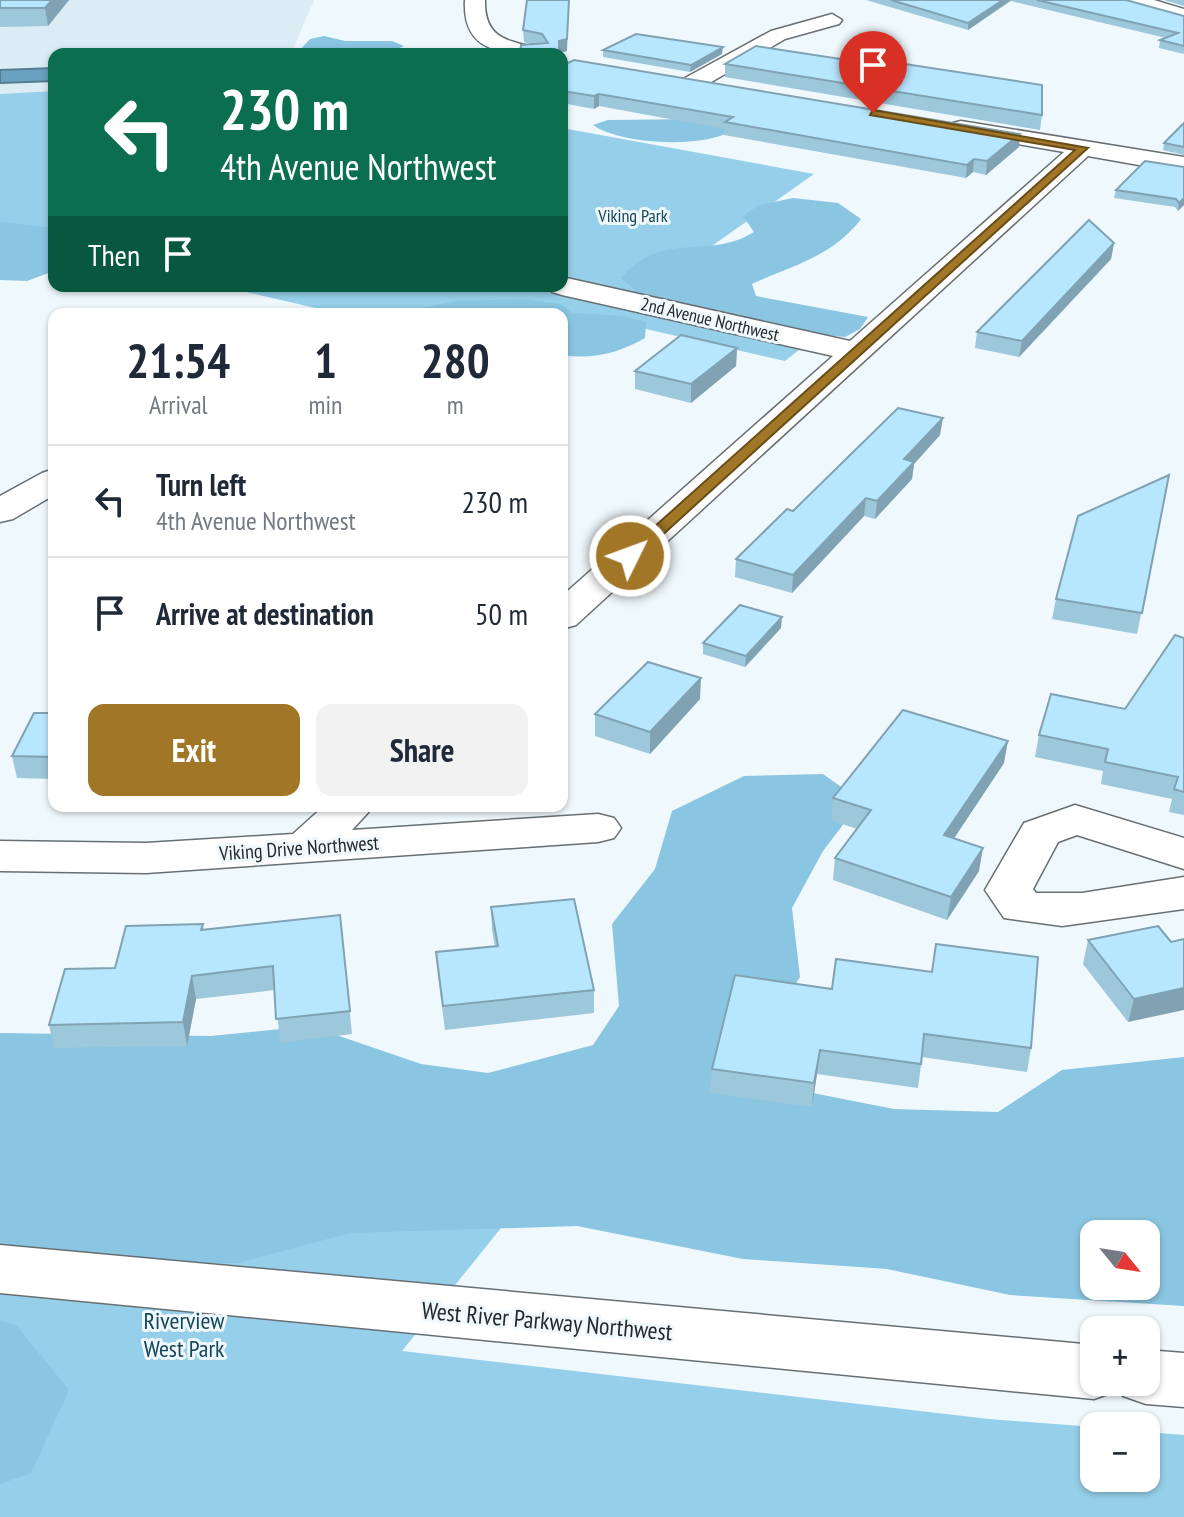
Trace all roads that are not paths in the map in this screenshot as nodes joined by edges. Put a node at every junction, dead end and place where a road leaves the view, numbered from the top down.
1 (475, 0) edge
2 (1132, 0) edge
3 (1184, 15) edge
4 (832, 20) dead end
5 (509, 48) edge
6 (665, 78) edge
7 (693, 83) junction
8 (724, 88) edge
9 (943, 125) edge
10 (1083, 148) junction
11 (1184, 165) edge
12 (568, 287) edge
13 (857, 352) junction
14 (48, 483) edge
15 (0, 511) edge
16 (568, 612) edge
17 (344, 812) edge
18 (598, 828) dead end
19 (304, 849) junction
20 (1184, 854) edge
21 (0, 856) edge
22 (1184, 893) edge
23 (0, 1269) edge
24 (1080, 1371) edge
25 (1160, 1378) edge
26 (1184, 1380) edge

1 - 5 street
2 - 3 street
4 - 7 street
6 - 7 street
7 - 8 street
9 - 10 street
10 - 11 street
10 - 13 street
12 - 13 street, 2nd Avenue Northwest
13 - 16 street
14 - 15 street
17 - 19 street
18 - 19 street, Viking Drive Northwest
19 - 21 street, Viking Drive Northwest
20 - 22 street
23 - 24 street, West River Parkway Northwest
25 - 26 street

